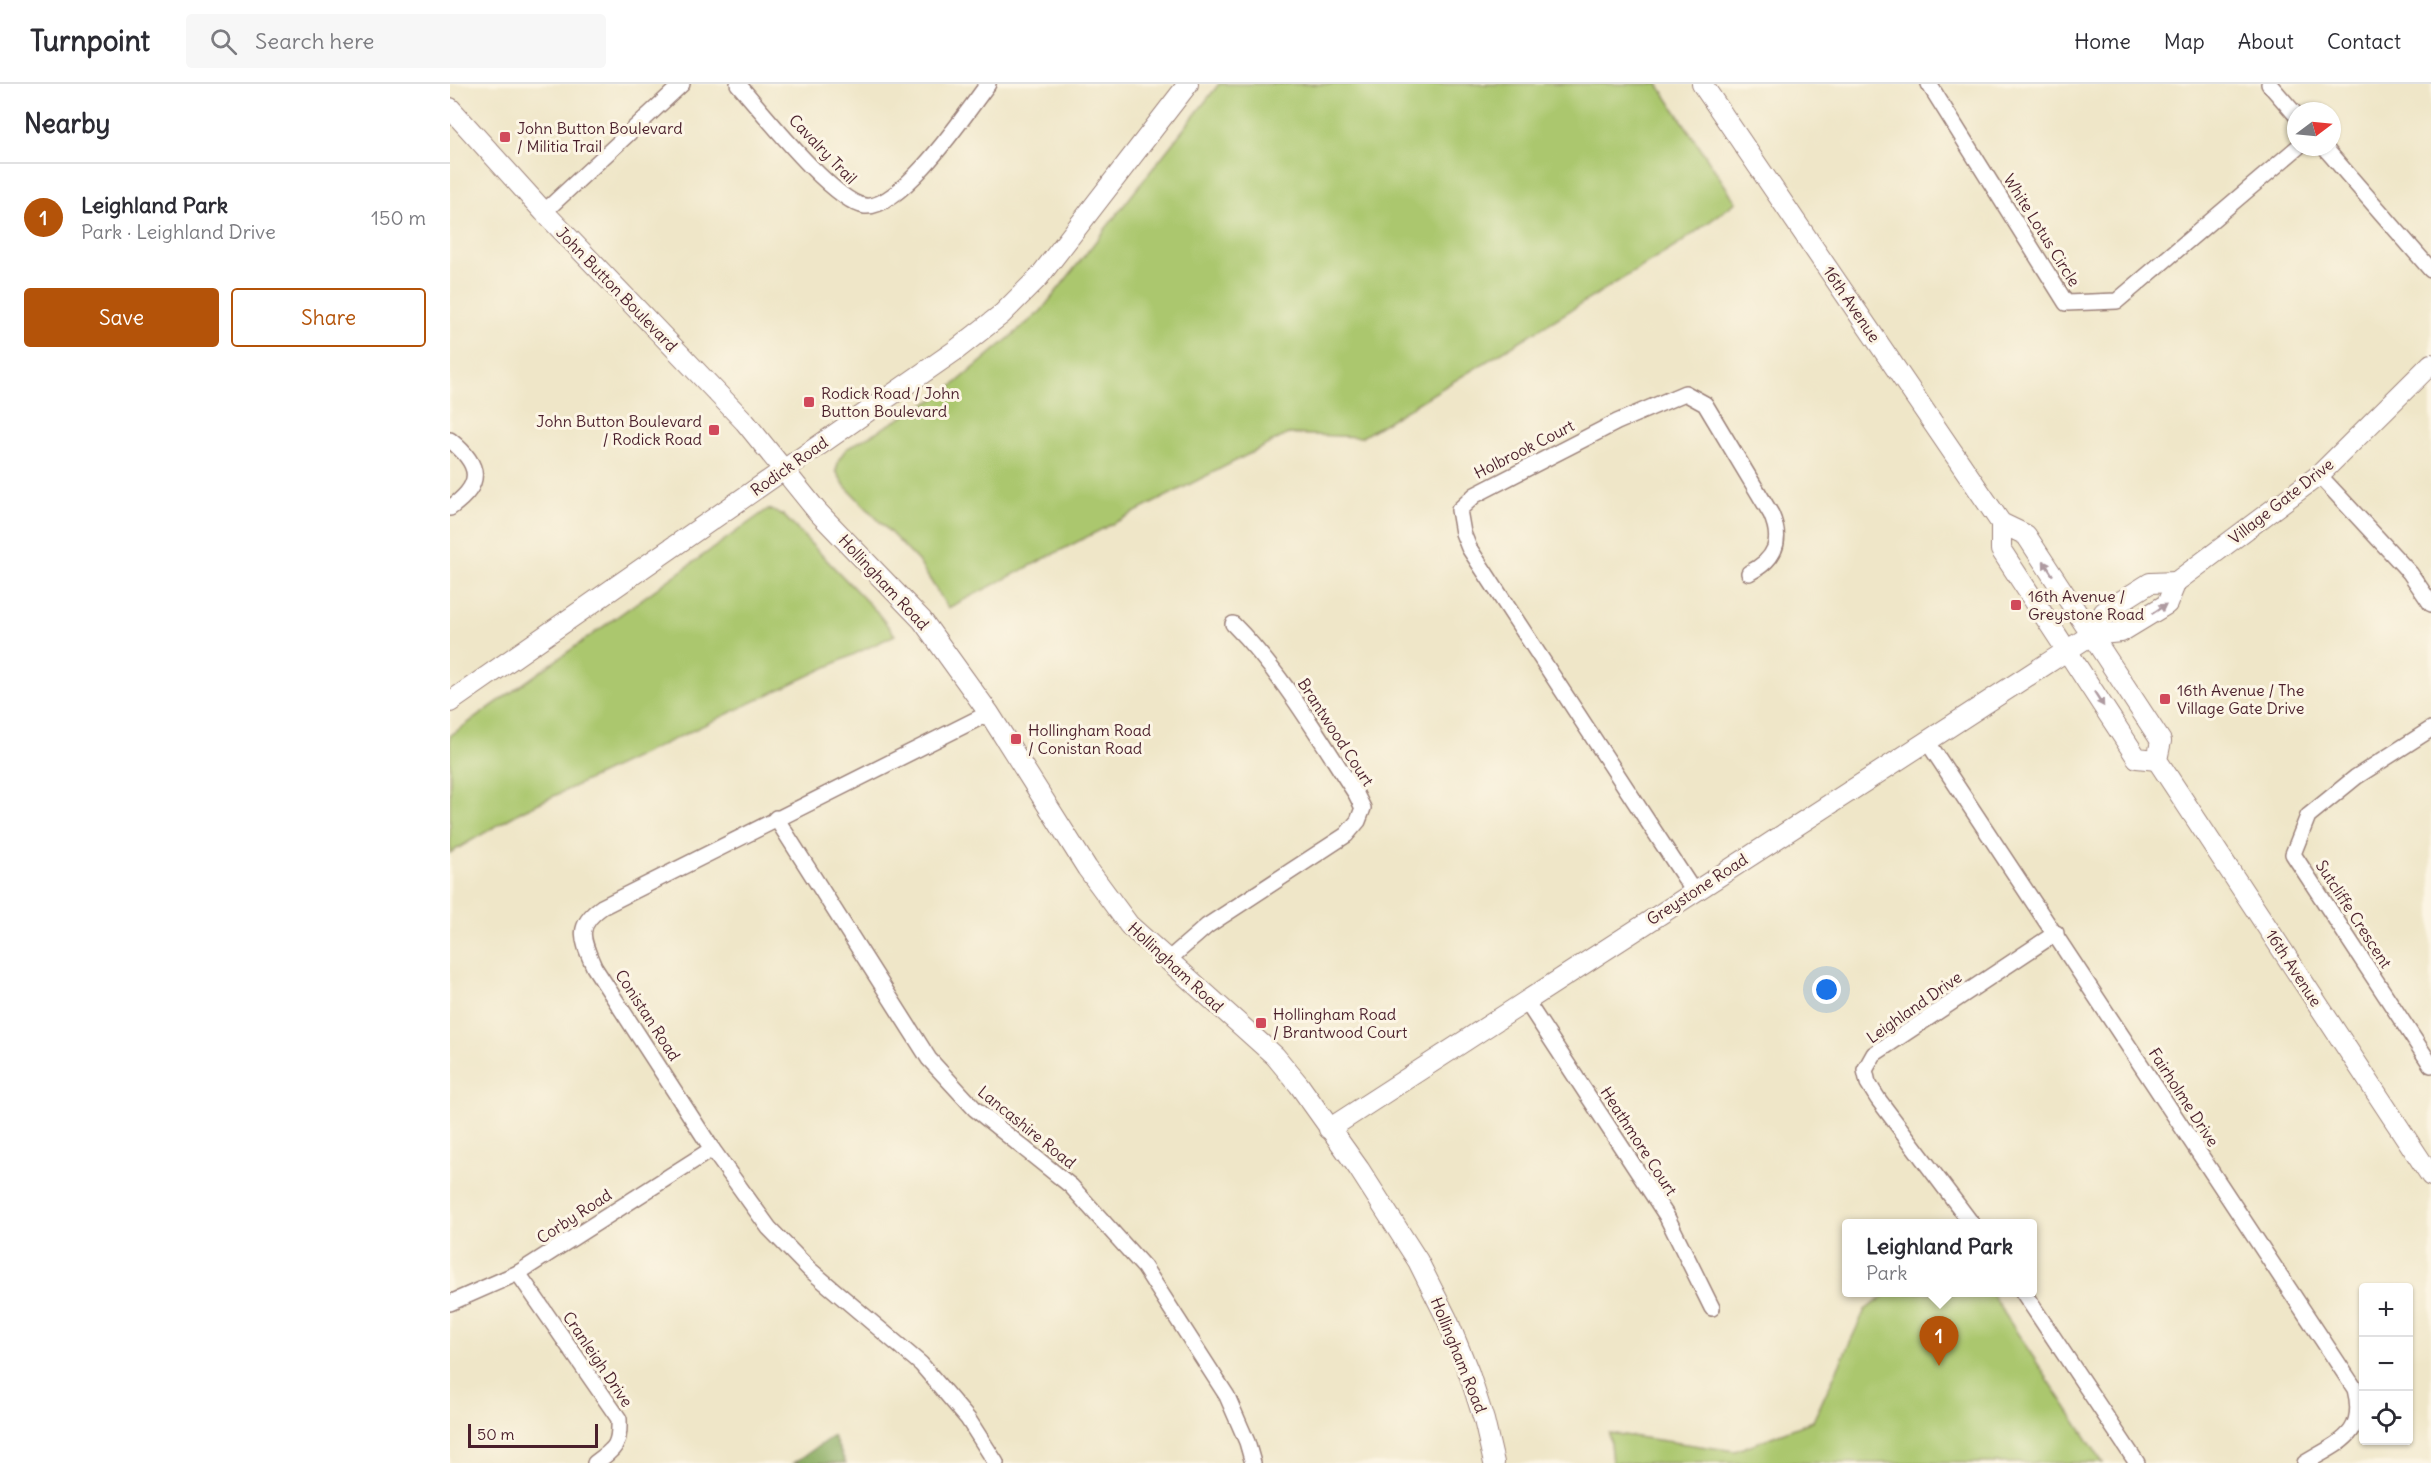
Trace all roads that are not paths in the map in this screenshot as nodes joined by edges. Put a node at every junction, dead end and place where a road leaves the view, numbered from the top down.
1 (682, 84) edge
2 (738, 84) edge
3 (988, 84) edge
4 (1188, 84) edge
5 (1702, 84) edge
6 (1929, 84) edge
7 (2269, 84) edge
8 (2287, 105) edge
9 (450, 108) edge
10 (2287, 156) edge
11 (2332, 156) edge
12 (544, 213) junction
13 (2431, 270) edge
14 (2431, 364) edge
15 (450, 440) edge
16 (784, 470) junction
17 (2319, 475) junction
18 (450, 507) edge
19 (2001, 523) junction
20 (1749, 573) dead end
21 (2176, 582) junction
22 (2431, 604) edge
23 (1233, 624) dead end
24 (2091, 635) junction
25 (2066, 651) junction
26 (450, 702) edge
27 (989, 713) junction
28 (2431, 729) edge
29 (1926, 741) junction
30 (2157, 760) junction
31 (776, 818) junction
32 (1694, 892) junction
33 (2056, 933) junction
34 (1168, 960) junction
35 (1526, 1001) junction
36 (2431, 1065) edge
37 (1329, 1128) junction
38 (712, 1149) junction
39 (2431, 1176) edge
40 (1968, 1219) edge
41 (518, 1273) junction
42 (2026, 1297) edge
43 (450, 1303) edge
44 (1712, 1308) dead end
45 (596, 1463) edge
46 (996, 1463) edge
47 (1253, 1463) edge
48 (1494, 1463) edge
49 (2137, 1463) edge
50 (2305, 1463) edge

1 - 12 street
2 - 3 street, Cavalry Trail
4 - 16 street, Rodick Road
5 - 19 street, 16th Avenue
6 - 10 street, White Lotus Circle
7 - 8 street
9 - 12 street, John Button Boulevard
11 - 13 street
12 - 16 street, John Button Boulevard
14 - 17 street, Village Gate Drive
15 - 18 street
16 - 26 street, Rodick Road
16 - 27 street, Hollingham Road
17 - 21 street, Village Gate Drive
17 - 22 street
24 -> 19 street, 16th Avenue
19 - 25 street
20 - 32 street, Holbrook Court
21 - 24 street
24 -> 21 street, Village Gate Drive
23 - 34 street, Brantwood Court
24 - 25 street, Greystone Road
24 - 30 street, 16th Avenue
25 - 29 street, Greystone Road
25 -> 30 street
27 - 31 street, Conistan Road
27 - 34 street, Hollingham Road
28 - 36 street, Sutcliffe Crescent
29 - 32 street, Greystone Road
29 - 33 street, Fairholme Drive
30 - 39 street, 16th Avenue
31 - 38 street, Conistan Road
31 - 47 street, Lancashire Road
32 - 35 street, Greystone Road
33 - 40 street, Leighland Drive
33 - 50 street, Fairholme Drive
34 - 37 street, Hollingham Road
35 - 37 street, Greystone Road
35 - 44 street, Heathmore Court
37 - 48 street, Hollingham Road
38 - 41 street, Corby Road
38 - 46 street, Conistan Road
41 - 43 street, Corby Road
41 - 45 street, Cranleigh Drive
42 - 49 street

